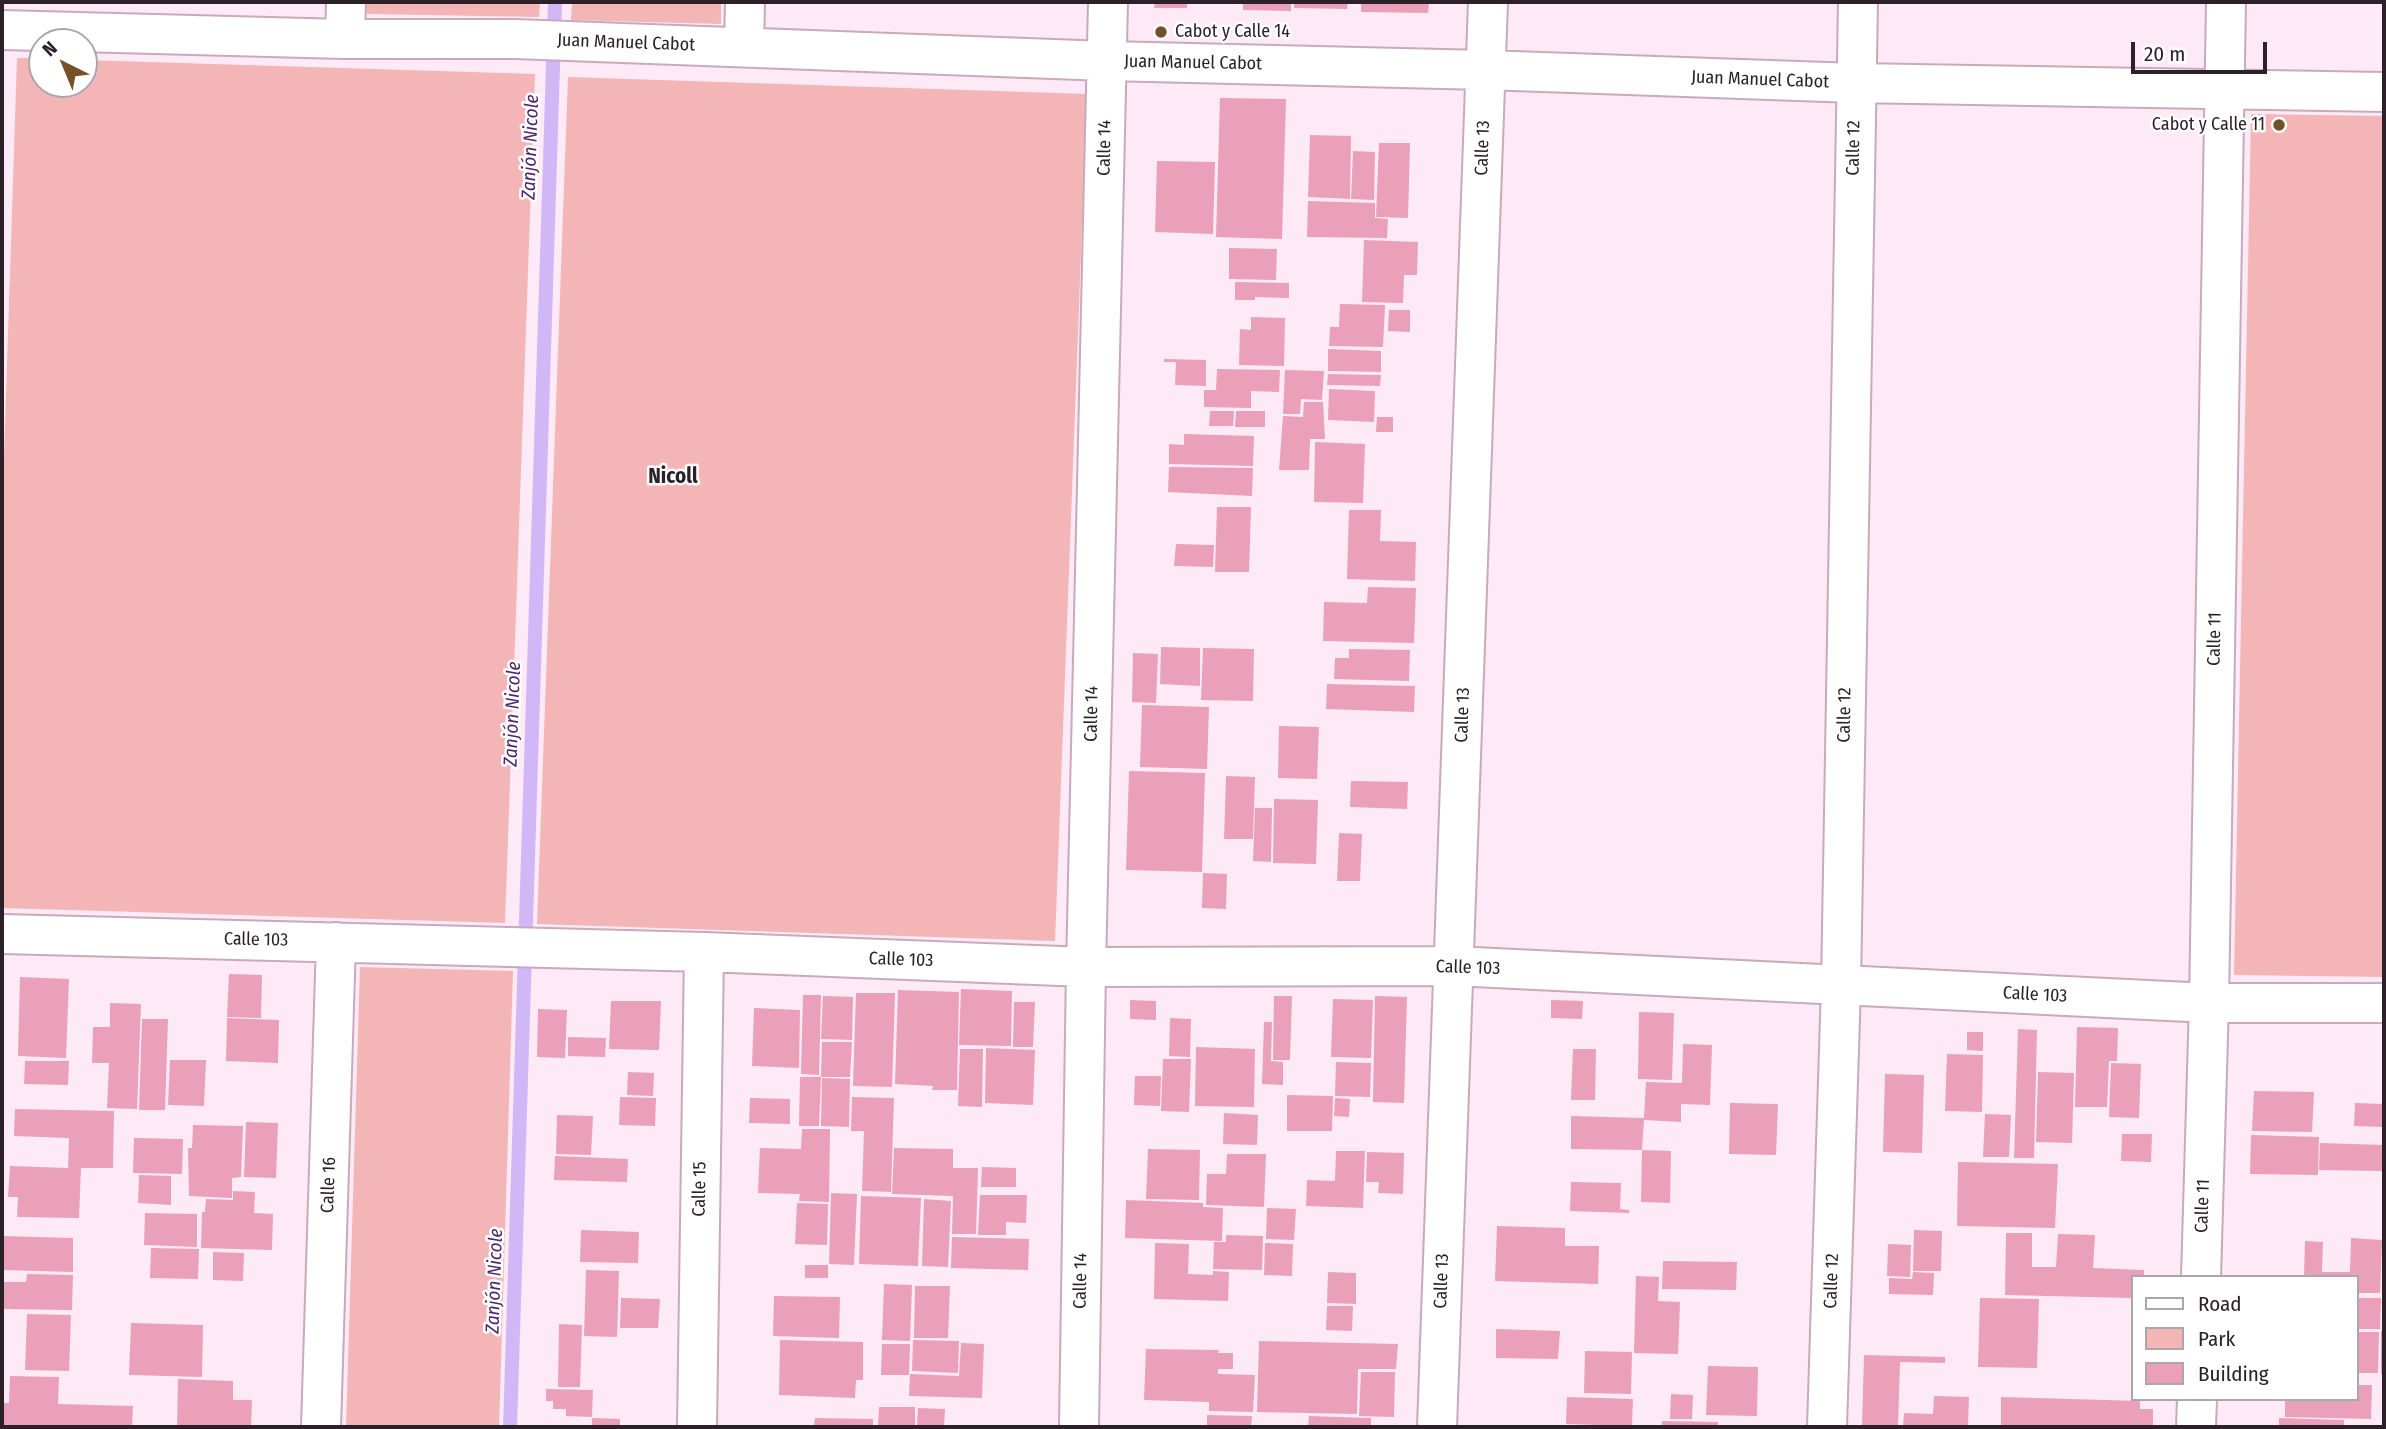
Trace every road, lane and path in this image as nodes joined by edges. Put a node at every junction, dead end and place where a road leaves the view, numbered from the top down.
1 (346, 2) edge
2 (745, 2) edge
3 (1108, 2) edge
4 (1488, 2) edge
5 (1858, 2) edge
6 (2226, 2) edge
7 (2, 30) edge
8 (345, 39) junction
9 (744, 47) junction
10 (1107, 61) junction
11 (1485, 70) junction
12 (1855, 83) junction
13 (2224, 91) junction
14 (2384, 92) edge
15 (2, 934) edge
16 (337, 942) junction
17 (704, 952) junction
18 (1454, 966) junction
19 (1086, 967) junction
20 (1841, 986) junction
21 (2209, 1003) junction
22 (2384, 1003) edge
23 (2201, 1275) edge
24 (2197, 1401) edge
25 (321, 1427) edge
26 (697, 1427) edge
27 (1079, 1427) edge
28 (1437, 1427) edge
29 (1827, 1427) edge
30 (2196, 1427) edge

1 - 8 street
2 - 9 street
3 - 10 street, Calle 14
4 - 11 street, Calle 13
5 - 12 street, Calle 12
6 - 13 street, Calle 11
7 - 8 street, Juan Manuel Cabot
8 - 9 street, Juan Manuel Cabot
9 - 10 street, Juan Manuel Cabot
10 - 11 street, Juan Manuel Cabot
10 - 19 street, Calle 14
11 - 12 street, Juan Manuel Cabot
11 - 18 street, Calle 13
12 - 13 street, Juan Manuel Cabot
12 - 20 street, Calle 12
13 - 14 street, Juan Manuel Cabot
13 - 21 street, Calle 11
15 - 16 street, Calle 103
16 - 17 street, Calle 103
16 - 25 street, Calle 16
17 - 19 street, Calle 103
17 - 26 street, Calle 15
18 - 19 street, Calle 103
18 - 20 street, Calle 103
18 - 28 street, Calle 13
19 - 27 street, Calle 14
20 - 21 street, Calle 103
20 - 29 street, Calle 12
21 - 22 street, Calle 103
21 - 23 street, Calle 11
24 - 30 street

